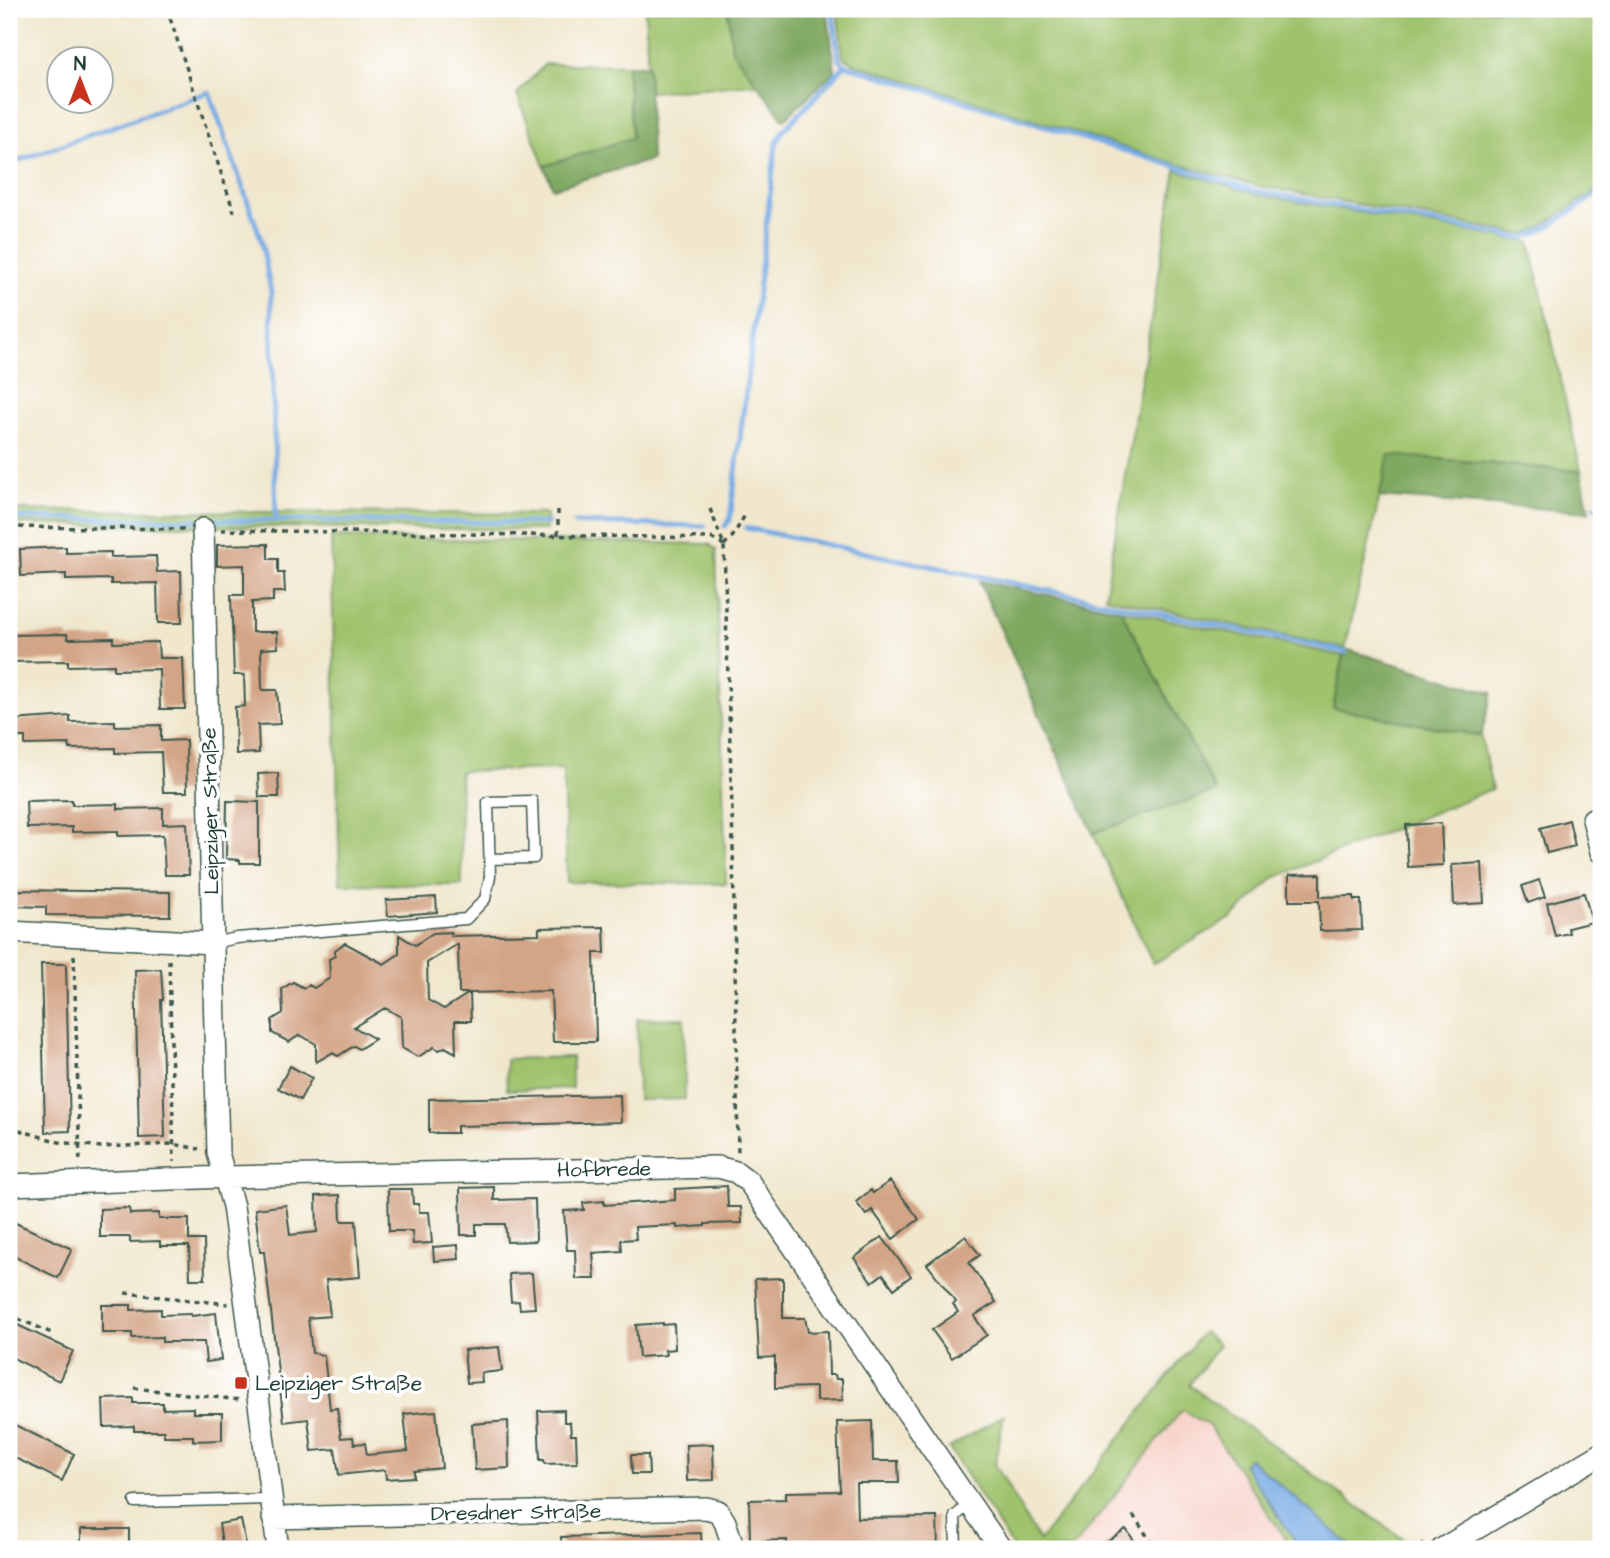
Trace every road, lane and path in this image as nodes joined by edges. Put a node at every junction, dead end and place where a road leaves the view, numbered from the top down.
1 (167, 9) edge
2 (234, 212) dead end
3 (558, 507) dead end
4 (710, 509) dead end
5 (745, 515) dead end
6 (9, 527) edge
7 (203, 530) junction
8 (558, 536) junction
9 (724, 545) junction
10 (1593, 819) dead end
11 (1601, 852) edge
12 (490, 859) junction
13 (9, 932) edge
14 (74, 935) junction
15 (169, 940) junction
16 (213, 943) junction
17 (9, 1127) edge
18 (173, 1144) junction
19 (80, 1145) junction
20 (218, 1153) junction
21 (173, 1156) dead end
22 (80, 1159) dead end
23 (736, 1172) junction
24 (226, 1177) junction
25 (9, 1185) edge
26 (125, 1293) dead end
27 (245, 1303) junction
28 (9, 1315) edge
29 (54, 1334) dead end
30 (134, 1388) dead end
31 (257, 1399) junction
32 (1601, 1454) edge
33 (135, 1502) dead end
34 (970, 1504) junction
35 (272, 1508) junction
36 (1132, 1515) dead end
37 (278, 1549) edge
38 (734, 1549) edge
39 (956, 1549) edge
40 (1001, 1549) edge
41 (1156, 1549) edge
42 (1442, 1549) edge

1 - 2 path
3 - 8 path
4 - 9 path
5 - 9 path
6 - 7 path
7 - 8 path
7 - 16 street, Leipziger Straße
8 - 9 path
9 - 23 path
10 - 11 street
12 - 12 lane
12 - 16 lane
13 - 14 street
14 - 15 street
14 - 19 path
15 - 16 street
15 - 18 path
16 - 20 street, Leipziger Straße
17 - 19 path
18 - 19 path
18 - 20 path
18 - 21 path
19 - 22 path
20 - 24 street, Leipziger Straße
23 - 24 street, Hofbrede
23 - 34 street
24 - 25 street, Hofbrede
24 - 27 street, Leipziger Straße
26 - 27 path
27 - 31 street, Leipziger Straße
28 - 29 path
30 - 31 path
31 - 35 street, Leipziger Straße
32 - 42 street
33 - 35 lane
34 - 39 lane
34 - 40 street
35 - 37 street, Leipziger Straße
35 - 38 street, Dresdner Straße
36 - 41 path

